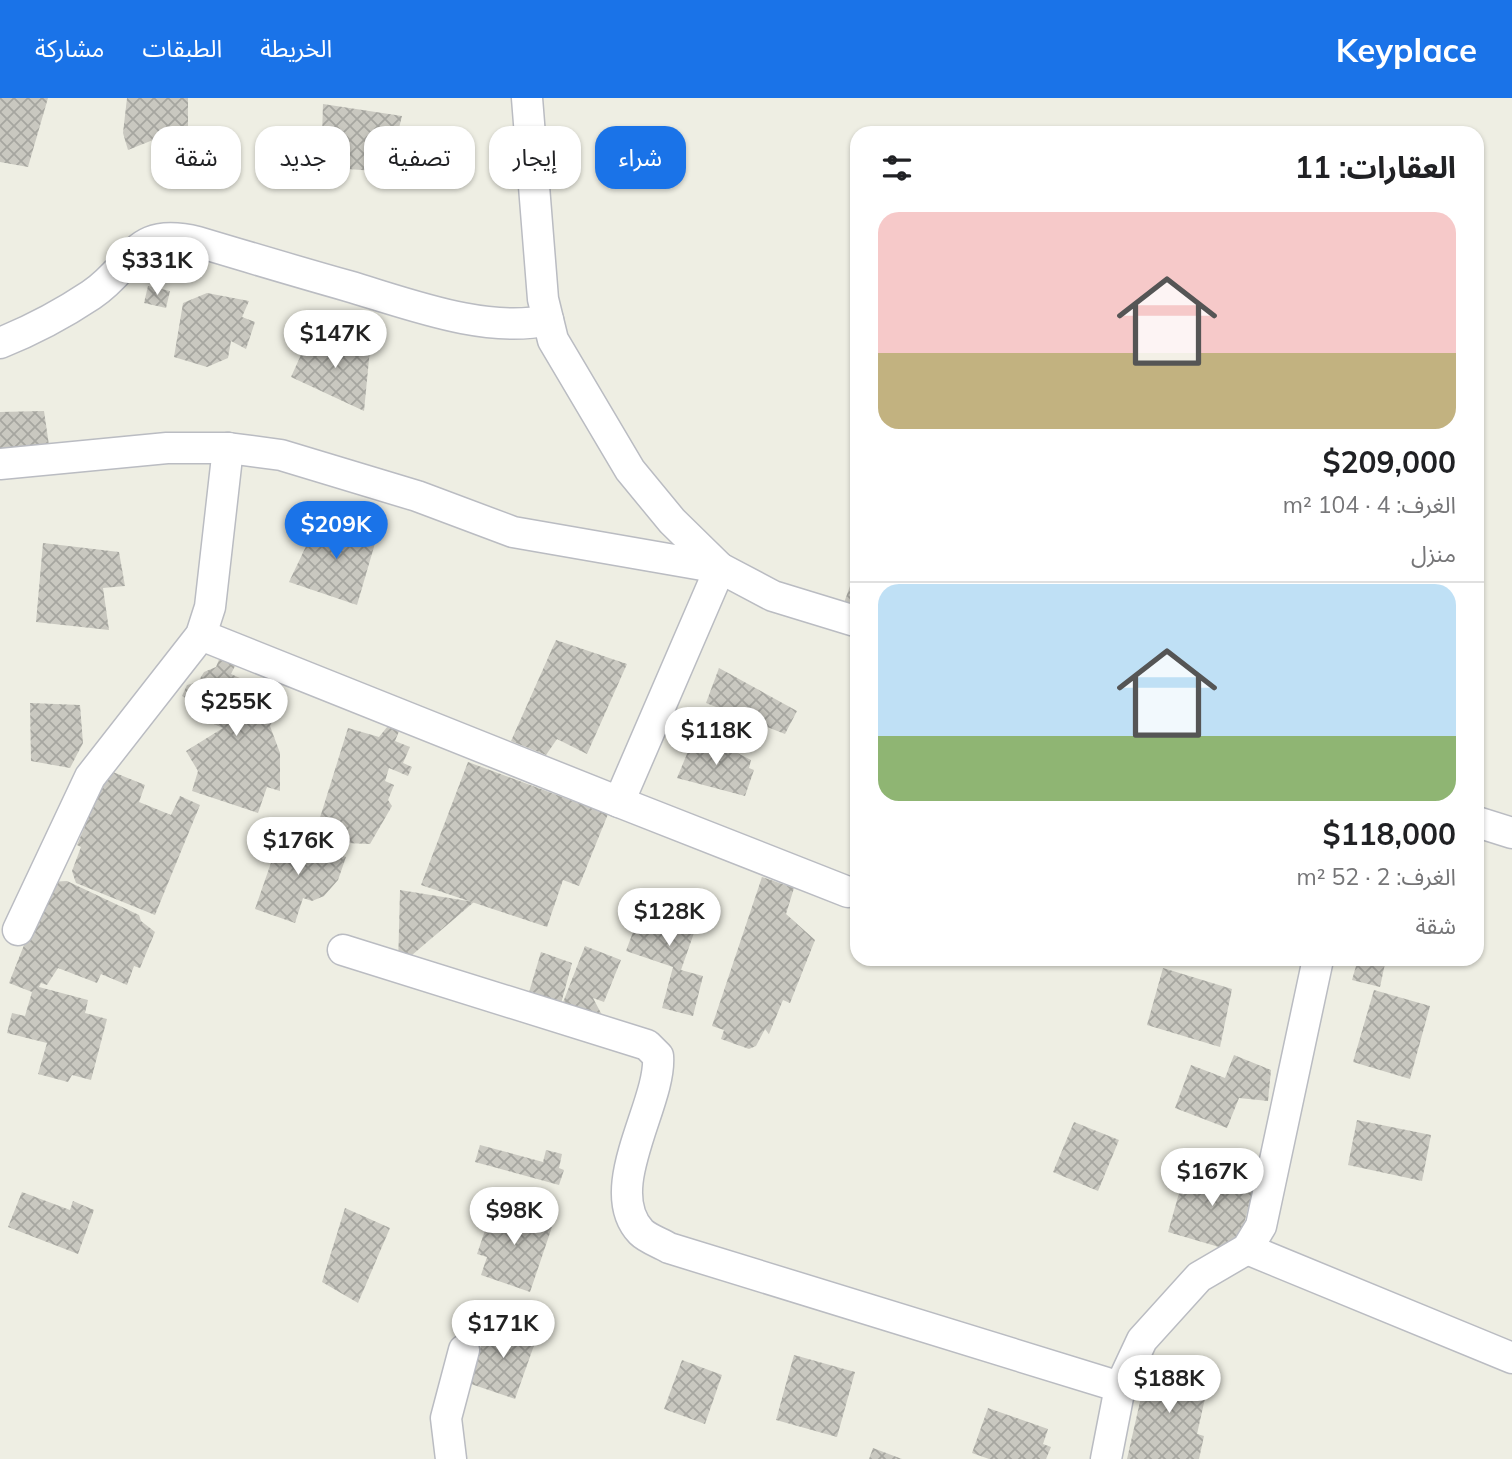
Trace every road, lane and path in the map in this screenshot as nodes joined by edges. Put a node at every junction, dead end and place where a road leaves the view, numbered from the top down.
1 (527, 98) edge
2 (548, 320) junction
3 (0, 344) edge
4 (228, 447) junction
5 (0, 464) edge
6 (720, 568) junction
7 (850, 620) edge
8 (201, 635) junction
9 (619, 802) junction
10 (1484, 824) edge
11 (1512, 833) edge
12 (848, 892) dead end
13 (18, 930) dead end
14 (343, 950) dead end
15 (1317, 966) edge
16 (1247, 1249) junction
17 (464, 1350) dead end
18 (1512, 1357) edge
19 (1120, 1387) junction
20 (451, 1459) edge
21 (1106, 1459) edge

1 - 2 street
2 - 3 street
2 - 6 street
4 - 5 street
4 - 6 street
4 - 8 street
6 - 7 street
6 - 9 street
8 - 9 street
8 - 13 street
9 - 12 street
10 - 11 street
14 - 19 street
15 - 16 street
16 - 18 street
16 - 19 street
17 - 20 street
19 - 21 street

